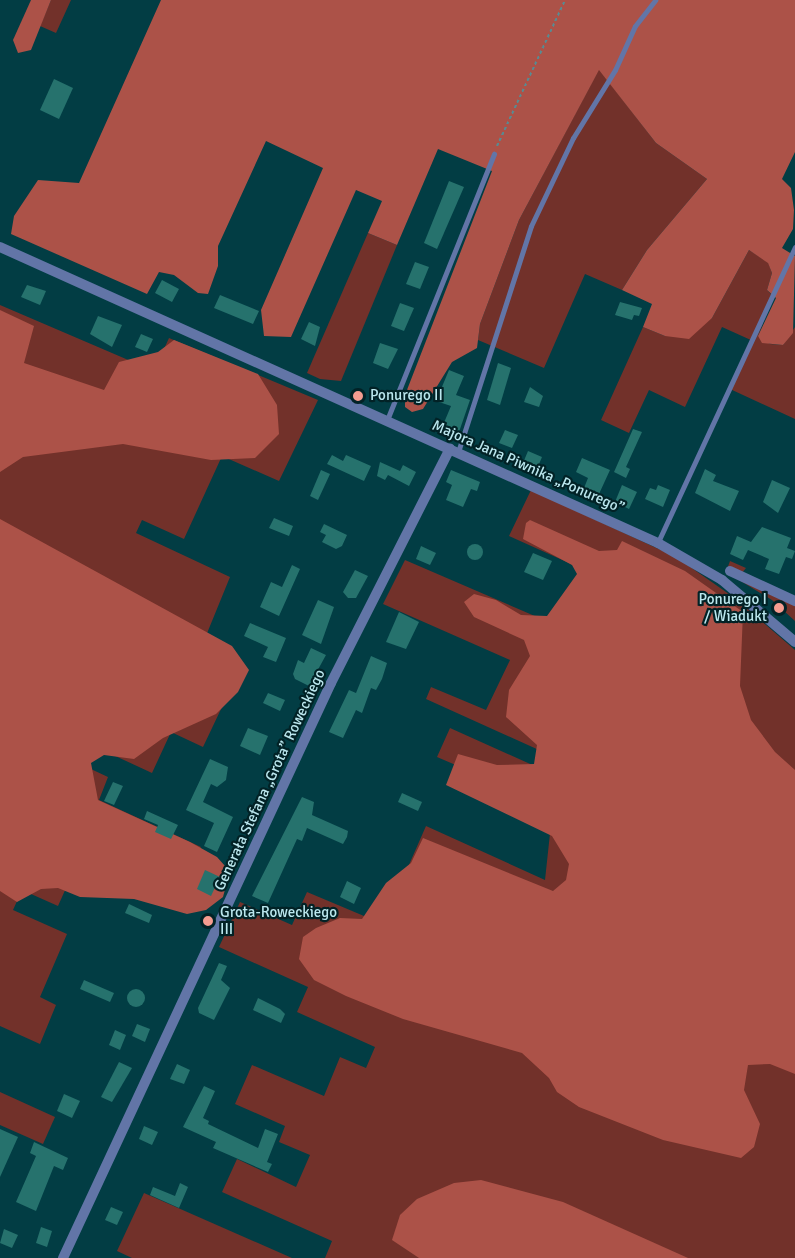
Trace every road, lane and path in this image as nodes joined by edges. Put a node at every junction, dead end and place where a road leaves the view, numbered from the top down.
1 (565, 0) edge
2 (655, 0) edge
3 (494, 154) joint
4 (0, 247) edge
5 (795, 247) edge
6 (387, 420) junction
7 (454, 450) junction
8 (658, 543) junction
9 (730, 571) dead end
10 (795, 601) edge
11 (795, 642) edge
12 (63, 1258) edge

1 - 3 path
2 - 7 lane
3 - 6 lane
4 - 6 street, Majora Jana Piwnika „Ponurego”
5 - 8 lane
6 - 7 street, Majora Jana Piwnika „Ponurego”
7 - 8 street, Majora Jana Piwnika „Ponurego”
7 - 12 street, Generała Stefana „Grota” Roweckiego
8 - 11 street, Majora Jana Piwnika „Ponurego”
9 - 10 street

